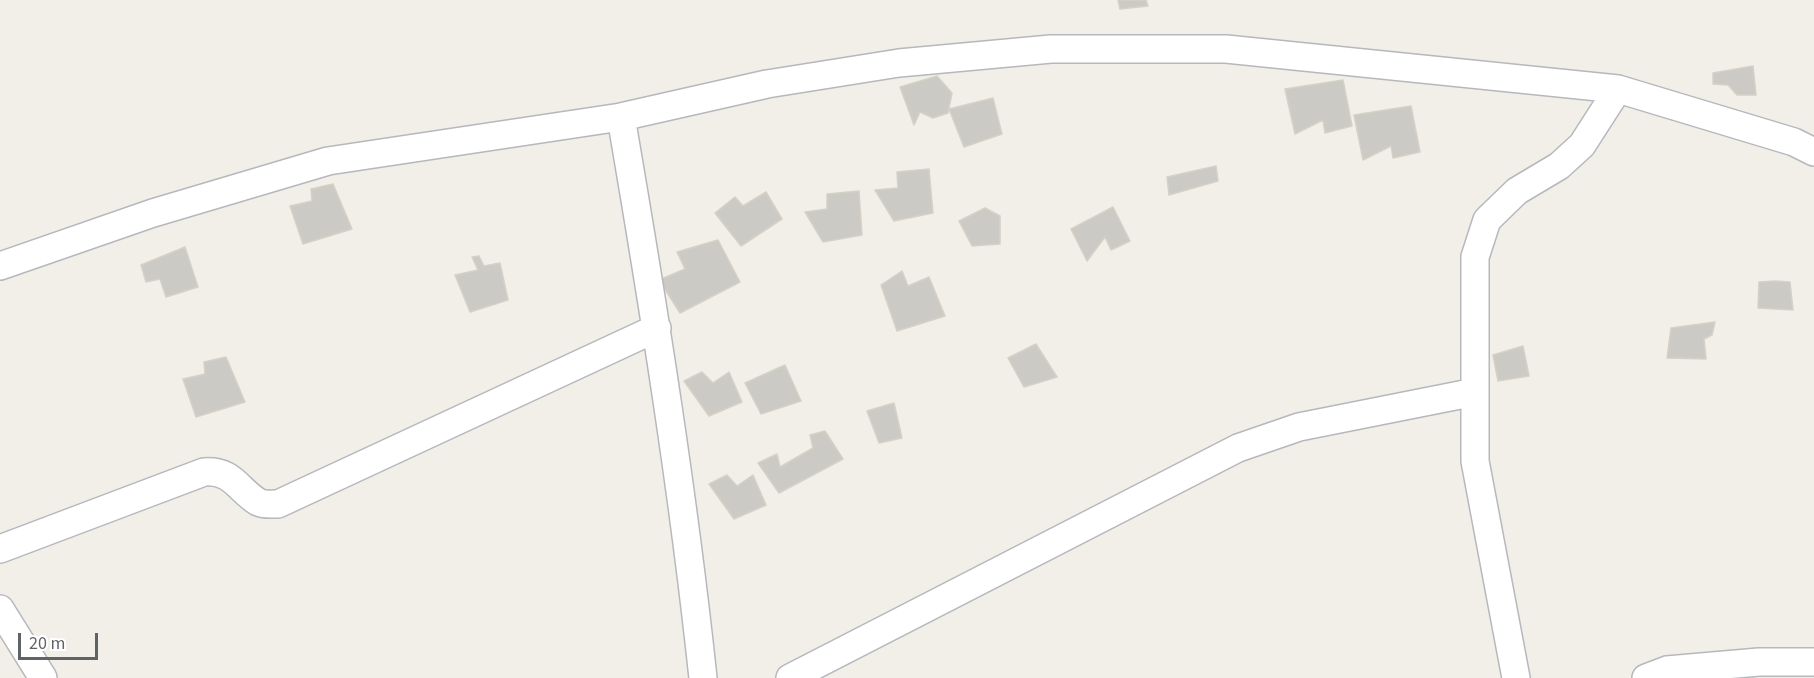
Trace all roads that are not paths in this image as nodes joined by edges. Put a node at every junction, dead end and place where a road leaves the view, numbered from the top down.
1 (1618, 89) junction
2 (621, 117) junction
3 (1814, 152) edge
4 (0, 266) edge
5 (657, 328) junction
6 (1474, 392) junction
7 (0, 549) edge
8 (0, 609) edge
9 (1814, 662) edge
10 (43, 678) edge
11 (703, 678) edge
12 (790, 678) edge
13 (1516, 678) edge
14 (1646, 678) edge

1 - 2 street
1 - 3 street
1 - 6 street
2 - 4 street
2 - 5 street
5 - 7 street
5 - 11 street
6 - 12 street
6 - 13 street
8 - 10 street
9 - 14 street

